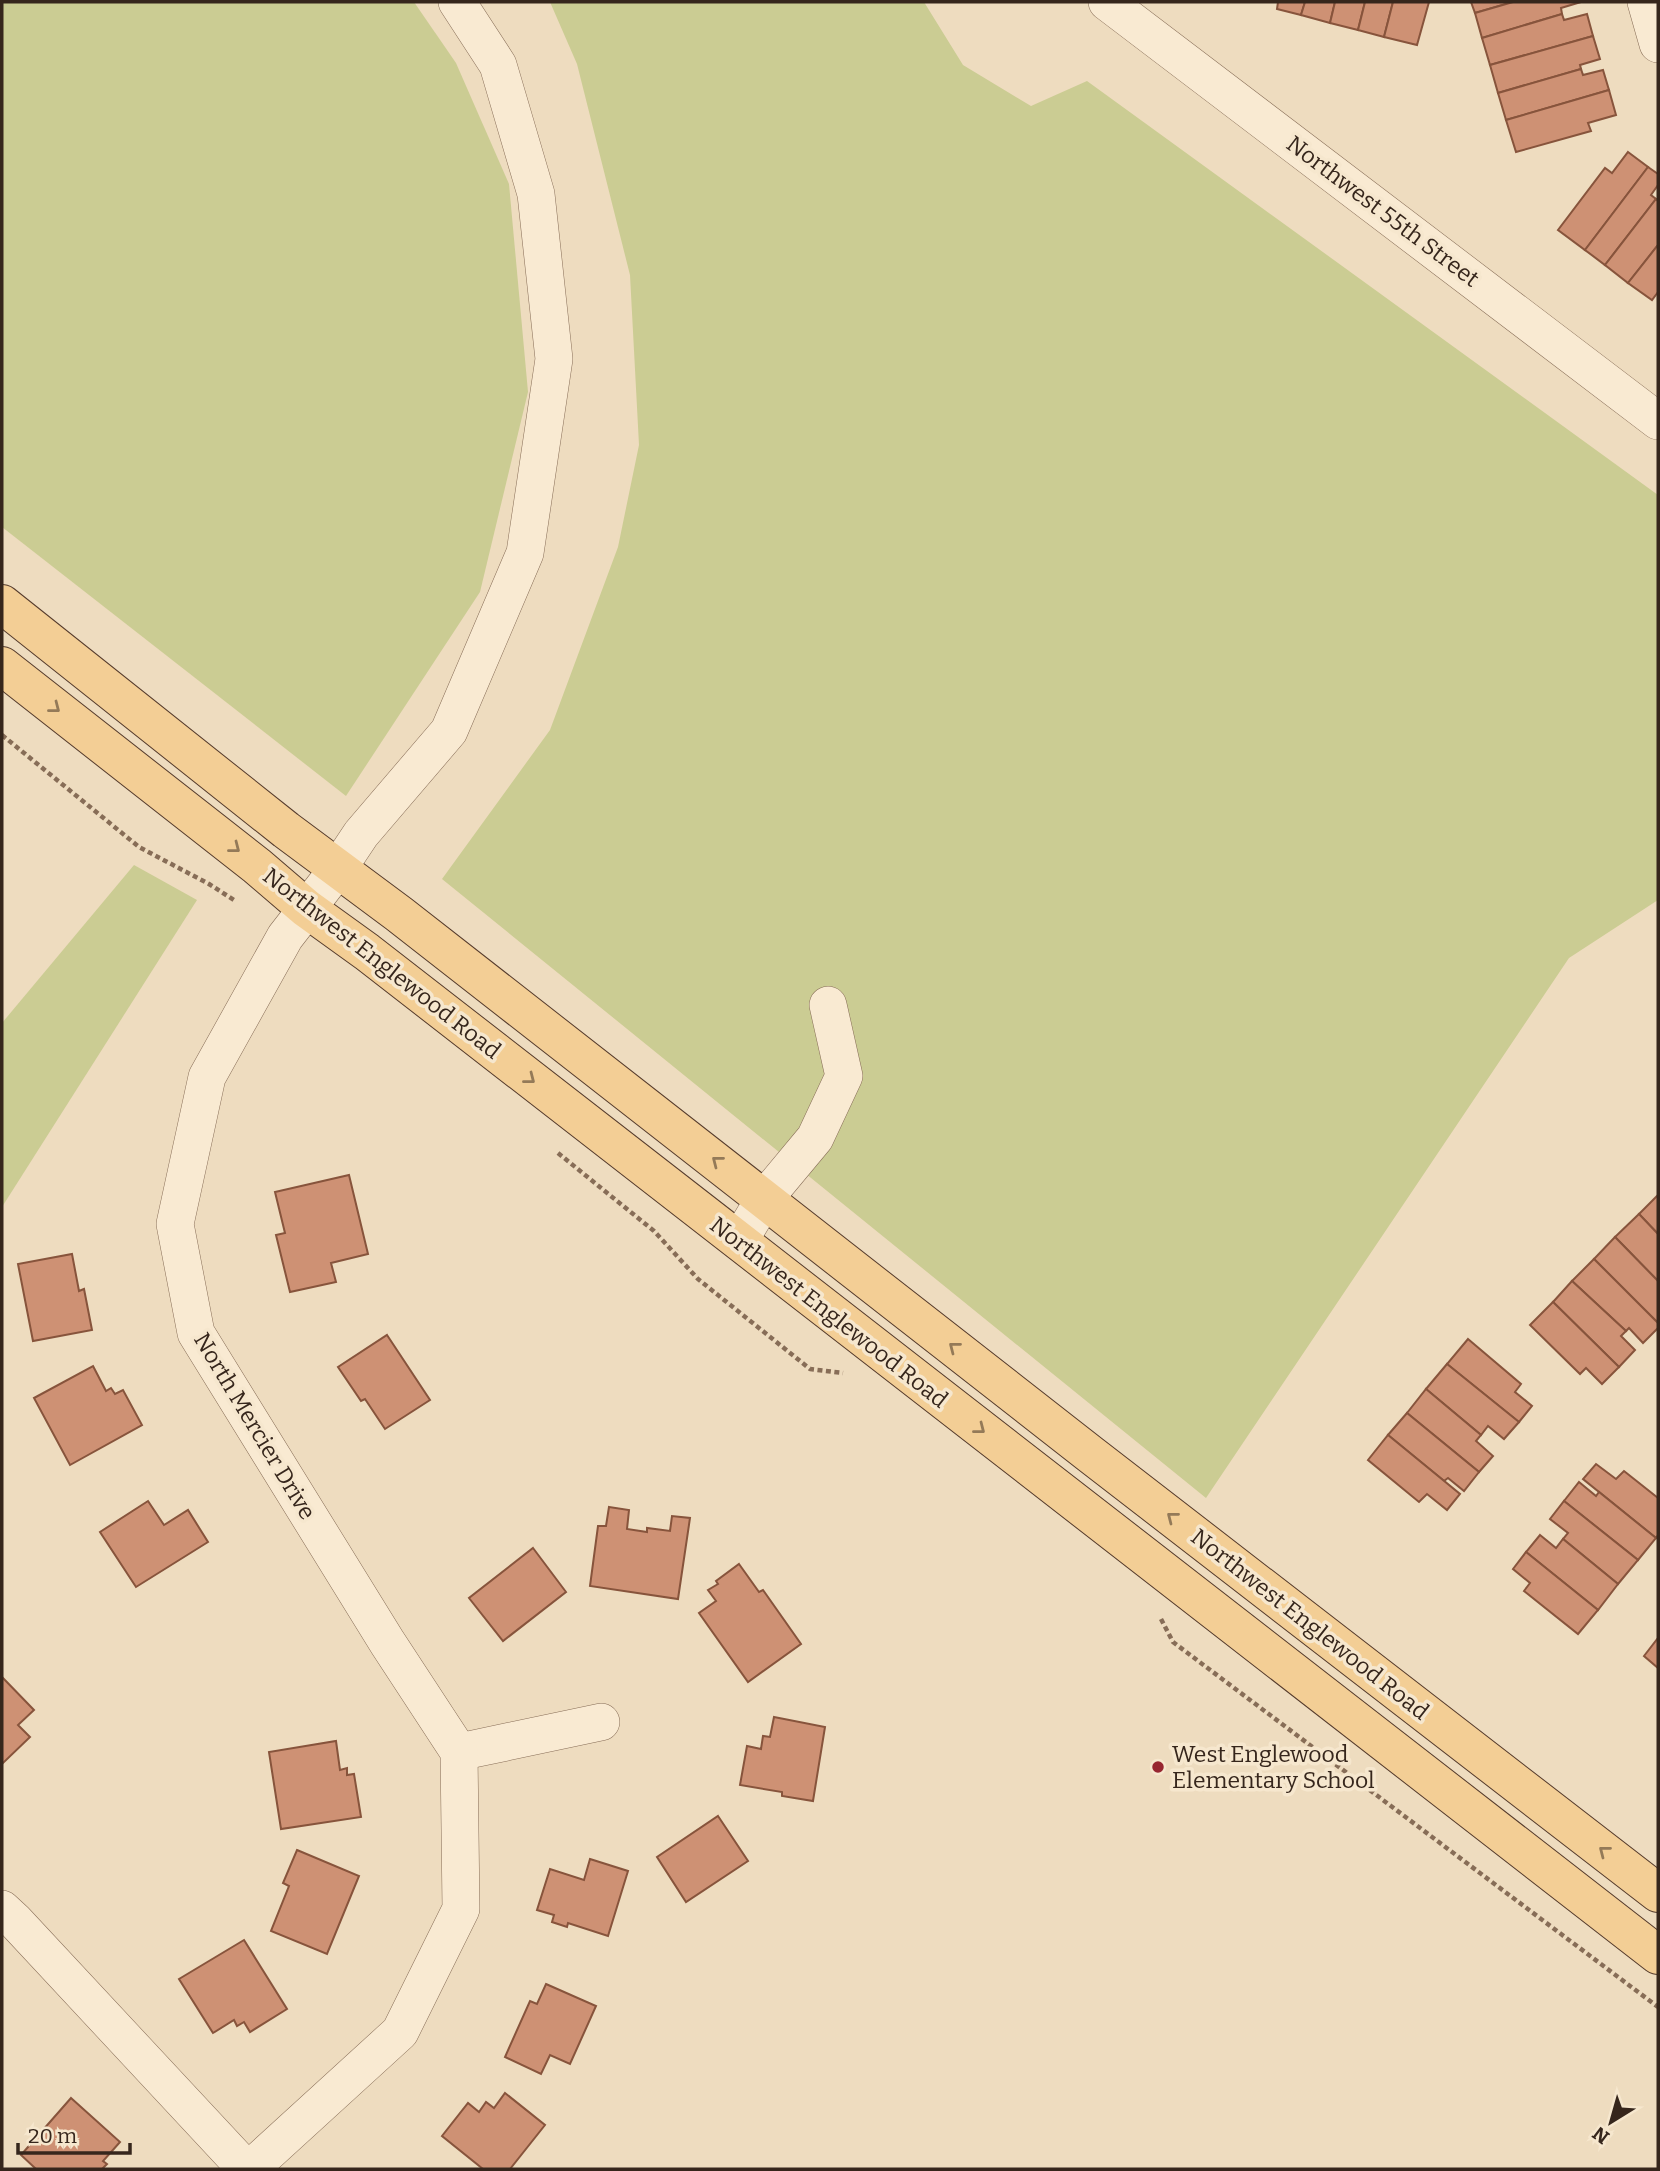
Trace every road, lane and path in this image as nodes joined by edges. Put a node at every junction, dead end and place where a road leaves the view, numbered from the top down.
1 (457, 2) edge
2 (1107, 2) edge
3 (1646, 2) edge
4 (1658, 44) edge
5 (1658, 421) edge
6 (2, 604) edge
7 (2, 666) edge
8 (2, 735) edge
9 (337, 870) junction
10 (236, 902) dead end
11 (306, 908) junction
12 (828, 1005) dead end
13 (765, 1198) junction
14 (739, 1241) junction
15 (601, 1722) dead end
16 (459, 1752) junction
17 (1658, 1893) edge
18 (2, 1909) edge
19 (1658, 1955) edge
20 (248, 2169) edge

1 - 9 street, North Mercier Drive
2 - 5 street, Northwest 55th Street
3 - 4 street
6 - 9 main road, Northwest Englewood Road
7 -> 11 main road, Northwest Englewood Road
8 - 10 path
9 - 11 street, North Mercier Drive
13 -> 9 main road, Northwest Englewood Road
11 -> 14 main road, Northwest Englewood Road
11 - 16 street, North Mercier Drive
12 - 13 street
13 - 14 street
17 -> 13 main road, Northwest Englewood Road
14 -> 19 main road, Northwest Englewood Road
15 - 16 street
16 - 20 street
18 - 20 street

